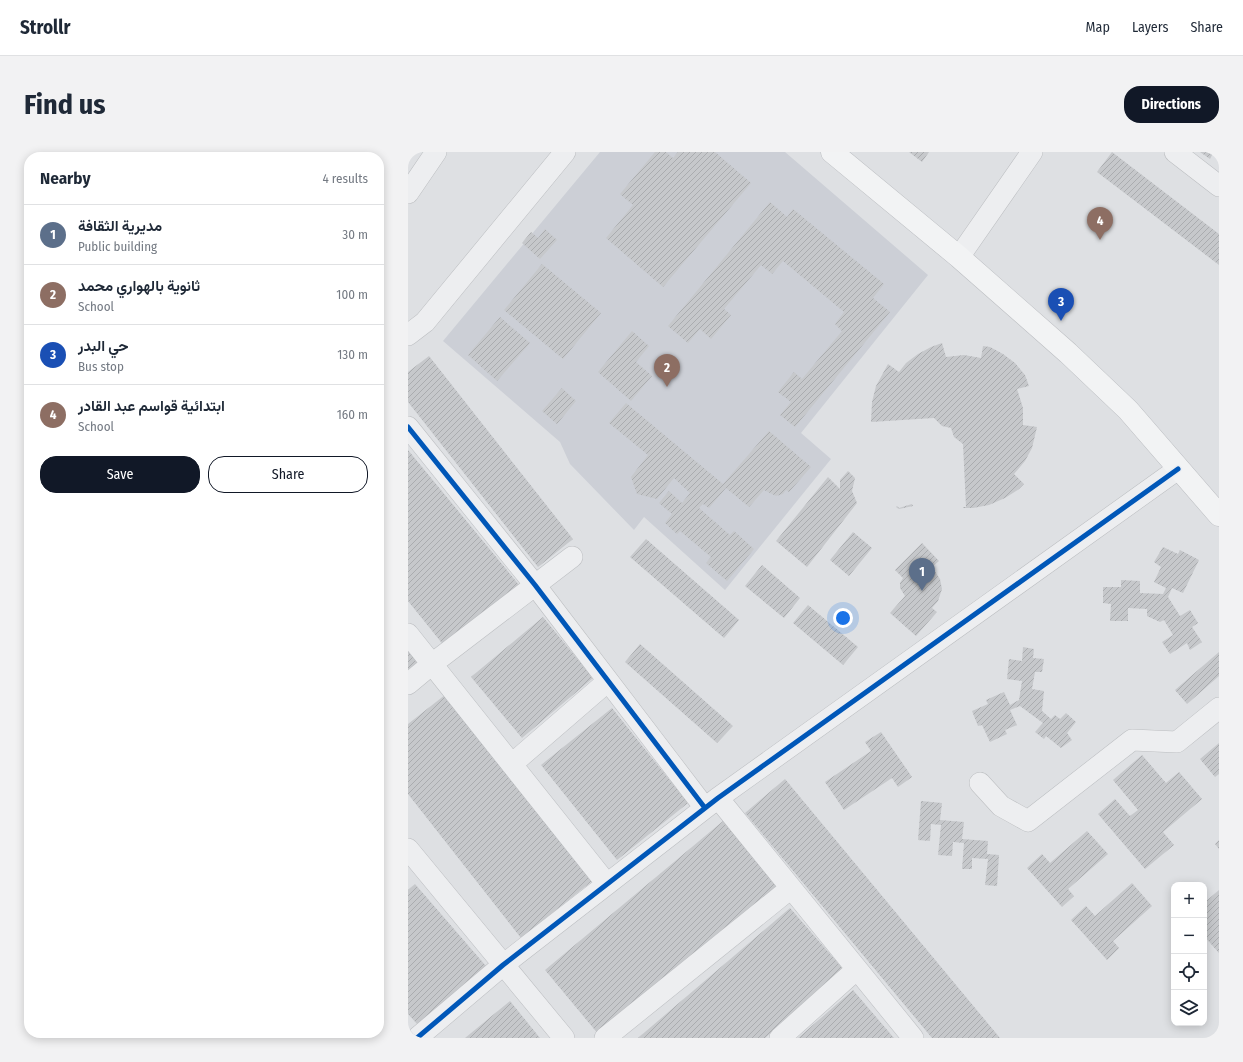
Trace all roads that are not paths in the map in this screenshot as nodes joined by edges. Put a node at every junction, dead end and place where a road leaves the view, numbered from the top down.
1 (436, 152) edge
2 (565, 152) edge
3 (832, 152) edge
4 (1032, 152) edge
5 (1175, 152) edge
6 (1219, 186) edge
7 (408, 193) edge
8 (959, 257) junction
9 (408, 334) edge
10 (408, 427) edge
11 (1178, 469) junction
12 (1219, 515) edge
13 (572, 557) dead end
14 (535, 585) junction
15 (408, 634) edge
16 (432, 664) junction
17 (608, 681) junction
18 (408, 684) edge
19 (1219, 708) edge
20 (512, 764) junction
21 (980, 783) dead end
22 (711, 803) junction
23 (412, 863) edge
24 (607, 884) junction
25 (791, 888) junction
26 (503, 964) junction
27 (857, 969) junction
28 (408, 1029) edge
29 (416, 1038) edge
30 (564, 1038) edge
31 (605, 1038) edge
32 (780, 1038) edge
33 (913, 1038) edge

1 - 7 street
2 - 9 street
3 - 8 main road
4 - 8 street
5 - 6 street
8 - 11 main road
10 - 14 street
11 - 12 main road
11 - 22 street
13 - 14 street
14 - 16 street
14 - 17 street
15 - 16 street
16 - 18 street
16 - 20 street
17 - 20 street
17 - 22 street
19 - 21 street
20 - 24 street
22 - 24 street
22 - 25 street
23 - 26 street
24 - 26 street
25 - 27 street
25 - 31 street
26 - 29 street
26 - 30 street
27 - 32 street
27 - 33 street
28 - 29 street

